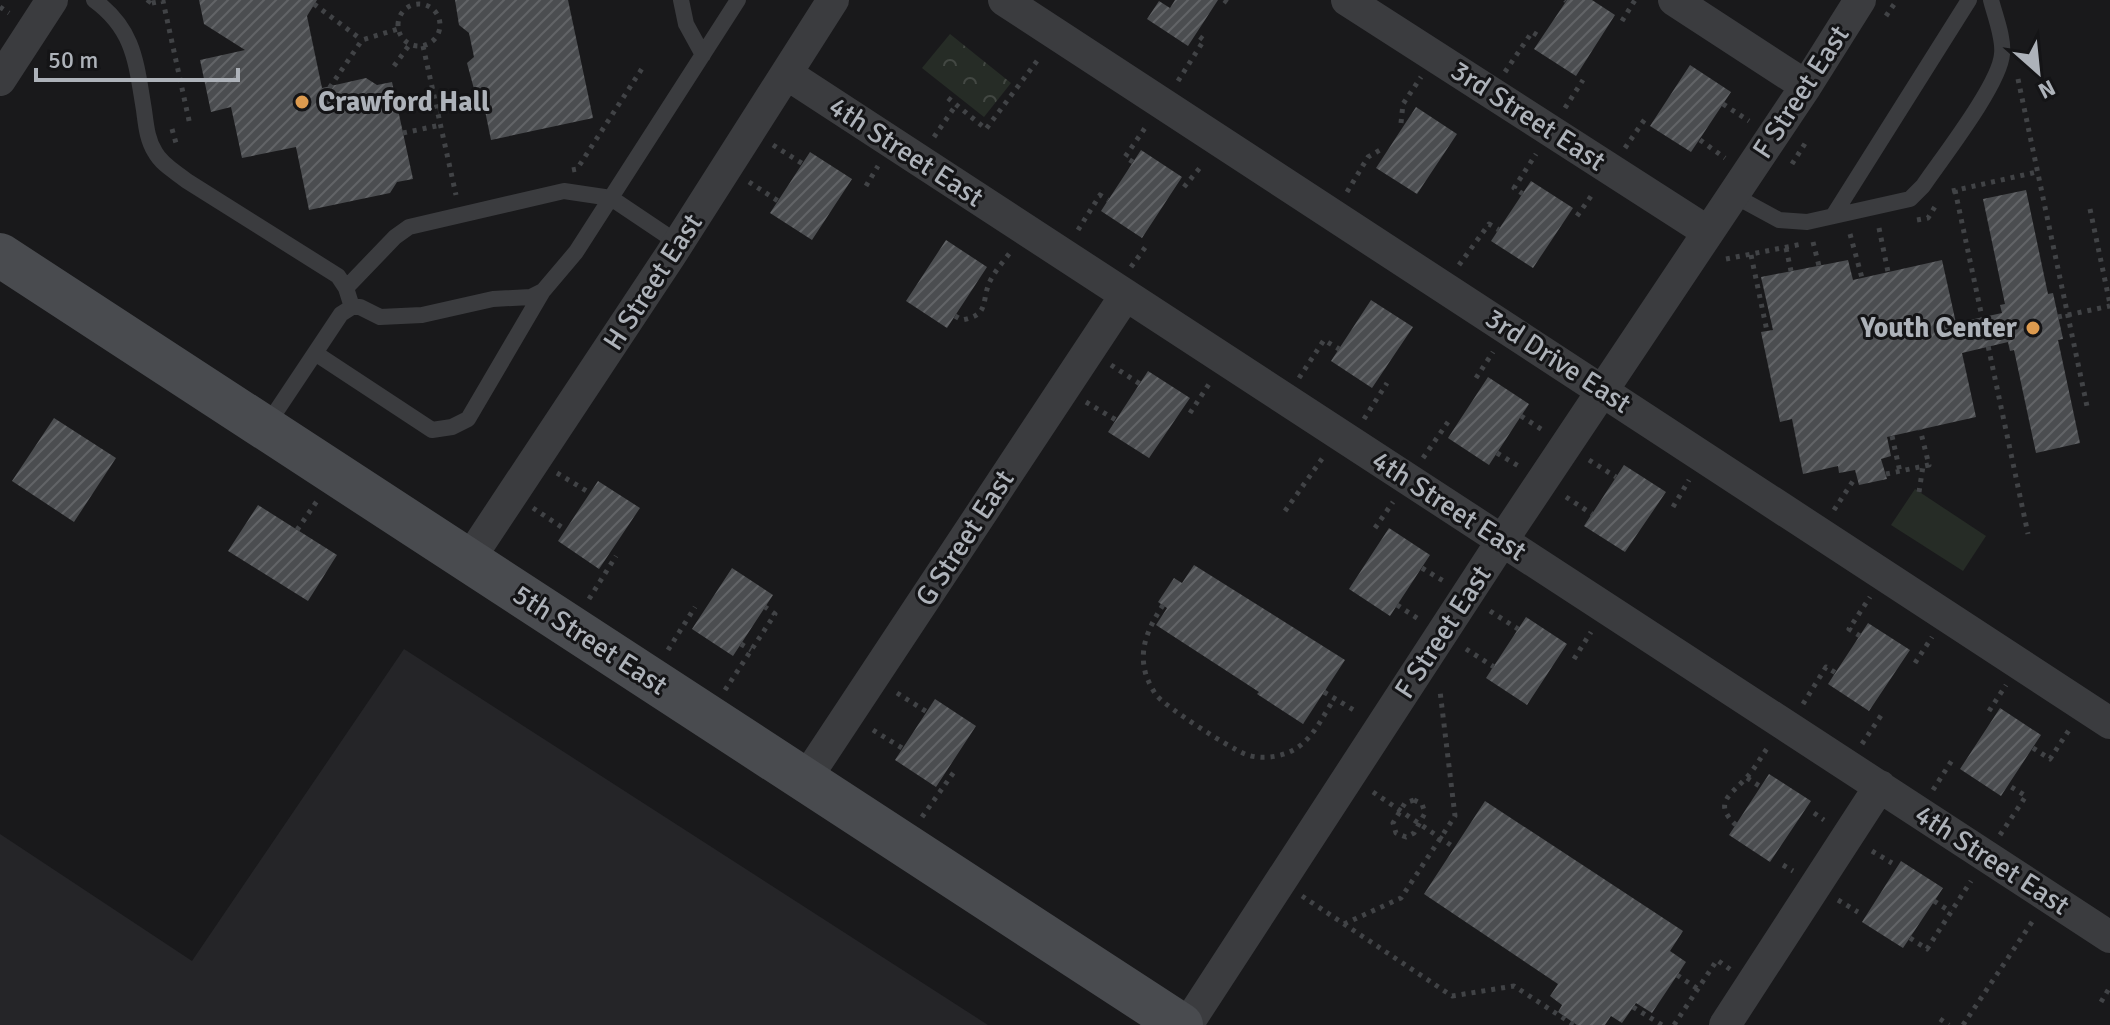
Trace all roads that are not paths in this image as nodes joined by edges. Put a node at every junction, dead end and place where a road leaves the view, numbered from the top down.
1 (52, 0) edge
2 (94, 0) edge
3 (681, 0) edge
4 (738, 0) edge
5 (833, 0) edge
6 (1004, 0) edge
7 (1347, 0) edge
8 (1674, 0) edge
9 (1860, 0) edge
10 (1969, 0) edge
11 (1991, 0) edge
12 (703, 55) junction
13 (787, 74) junction
14 (0, 80) edge
15 (1806, 86) junction
16 (1733, 195) junction
17 (611, 198) junction
18 (1833, 216) junction
19 (1708, 232) junction
20 (678, 243) junction
21 (0, 255) edge
22 (346, 288) junction
23 (543, 291) junction
24 (1125, 296) junction
25 (352, 307) junction
26 (315, 353) junction
27 (1602, 390) junction
28 (265, 428) junction
29 (1502, 541) junction
30 (468, 561) junction
31 (2097, 715) edge
32 (805, 780) junction
33 (1880, 786) junction
34 (2110, 937) edge
35 (1181, 1025) edge
36 (1187, 1025) edge
37 (1725, 1025) edge

1 - 14 street
2 - 22 lane
3 - 12 lane
4 - 12 lane
5 - 13 street, H Street East
6 - 27 street, 3rd Drive East
7 - 19 street, 3rd Street East
8 - 15 street
9 - 15 street, F Street East
10 - 18 lane
11 - 18 lane
12 - 17 lane
13 - 20 street, H Street East
13 - 24 street, 4th Street East
15 - 16 street, F Street East
16 - 18 lane
16 - 19 street, F Street East
17 - 20 lane
17 - 22 lane
17 - 23 lane
19 - 27 street, F Street East
20 - 30 street, H Street East
21 - 28 street, 5th Street East
22 - 25 lane
23 - 25 lane
23 - 26 lane
24 - 29 street, 4th Street East
24 - 32 street, G Street East
25 - 26 lane
26 - 28 lane
27 - 29 street, F Street East
27 - 31 street, 3rd Drive East
28 - 30 street, 5th Street East
29 - 33 street, 4th Street East
29 - 36 street, F Street East
30 - 32 street, 5th Street East
32 - 35 street, 5th Street East
33 - 34 street, 4th Street East
33 - 37 street

